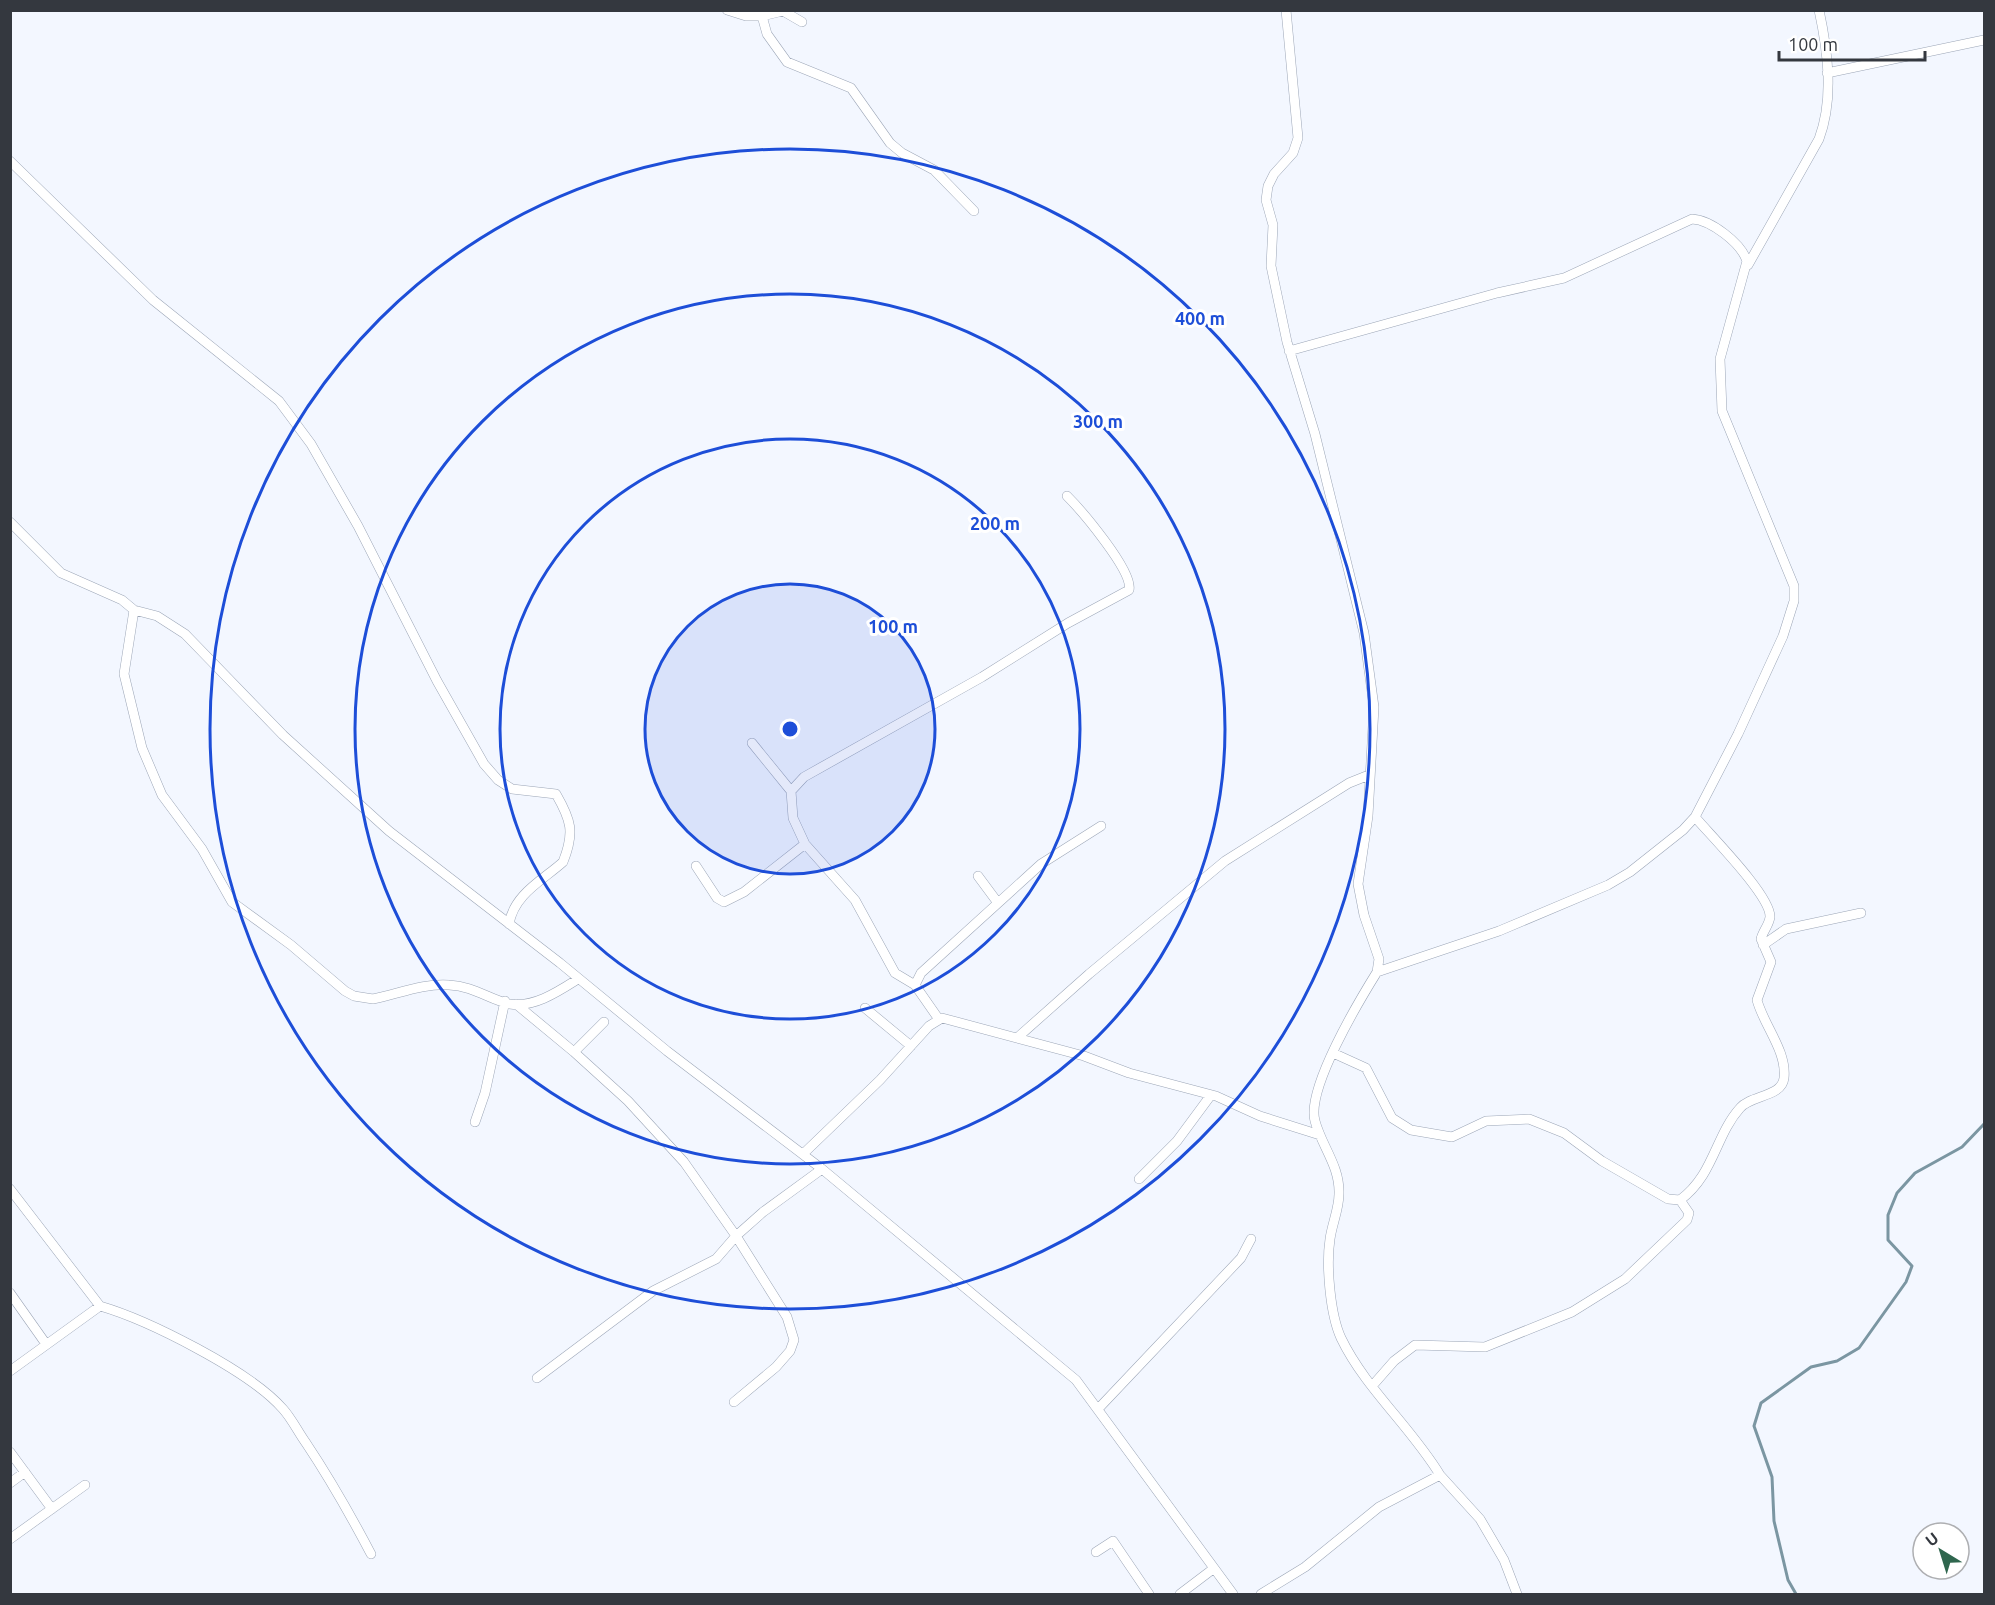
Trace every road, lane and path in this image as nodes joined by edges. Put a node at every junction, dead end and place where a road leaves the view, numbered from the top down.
1 (727, 10) edge
2 (1286, 10) edge
3 (1820, 10) edge
4 (762, 16) junction
5 (802, 22) dead end
6 (1984, 40) edge
7 (1827, 74) junction
8 (10, 161) edge
9 (974, 211) dead end
10 (1748, 265) junction
11 (1289, 351) junction
12 (1067, 496) dead end
13 (10, 522) edge
14 (134, 610) junction
15 (752, 743) dead end
16 (1370, 775) junction
17 (791, 790) junction
18 (1695, 817) junction
19 (1101, 826) dead end
20 (805, 844) junction
21 (696, 866) dead end
22 (978, 876) dead end
23 (998, 903) junction
24 (1861, 913) dead end
25 (509, 924) junction
26 (1762, 945) junction
27 (1377, 972) junction
28 (578, 979) junction
29 (915, 985) junction
30 (505, 1001) junction
31 (516, 1004) junction
32 (865, 1008) dead end
33 (938, 1018) junction
34 (604, 1022) dead end
35 (1017, 1038) junction
36 (911, 1046) junction
37 (574, 1052) junction
38 (1333, 1053) junction
39 (1211, 1095) junction
40 (475, 1122) dead end
41 (1320, 1135) junction
42 (803, 1154) junction
43 (822, 1169) junction
44 (1139, 1179) dead end
45 (10, 1189) edge
46 (1680, 1200) junction
47 (736, 1236) junction
48 (1251, 1239) dead end
49 (10, 1293) edge
50 (100, 1306) junction
51 (46, 1344) junction
52 (10, 1371) edge
53 (537, 1378) dead end
54 (1373, 1385) junction
55 (734, 1402) dead end
56 (1098, 1409) junction
57 (10, 1452) edge
58 (25, 1472) junction
59 (1440, 1475) junction
60 (10, 1483) edge
61 (85, 1485) dead end
62 (52, 1509) junction
63 (10, 1539) edge
64 (1096, 1552) dead end
65 (371, 1554) dead end
66 (1213, 1569) junction
67 (1149, 1594) edge
68 (1180, 1594) edge
69 (1233, 1594) edge
70 (1261, 1594) edge
71 (1517, 1594) edge

1 - 4 street
2 - 11 street
3 - 7 street
4 - 5 street
4 - 9 street
6 - 7 street
7 - 10 street
8 - 25 street
10 - 11 street
10 - 18 street
11 - 16 street
12 - 17 street
13 - 14 street
14 - 25 street
14 - 30 street
15 - 17 street
16 - 27 street
16 - 35 street
17 - 20 street
18 - 26 street
18 - 27 street
19 - 23 street
20 - 21 street
20 - 29 street
22 - 23 street
23 - 29 street
24 - 26 street
25 - 28 street
26 - 46 street
27 - 38 street
28 - 31 street
28 - 42 street
29 - 33 street
30 - 31 street
30 - 40 street
31 - 37 street
32 - 36 street
33 - 35 street
33 - 36 street
34 - 37 street
35 - 39 street
36 - 42 street
37 - 47 street
38 - 41 street
38 - 46 street
39 - 41 street
39 - 44 street
41 - 54 street
42 - 43 street
43 - 47 street
43 - 56 street
45 - 50 street
46 - 54 street
47 - 53 street
47 - 55 street
48 - 56 street
49 - 51 street
50 - 51 street
50 - 65 street
51 - 52 street
54 - 59 street
56 - 66 street
57 - 58 street
58 - 60 street
58 - 62 street
59 - 70 street
59 - 71 street
61 - 62 street
62 - 63 street
64 - 67 street
66 - 68 street
66 - 69 street

